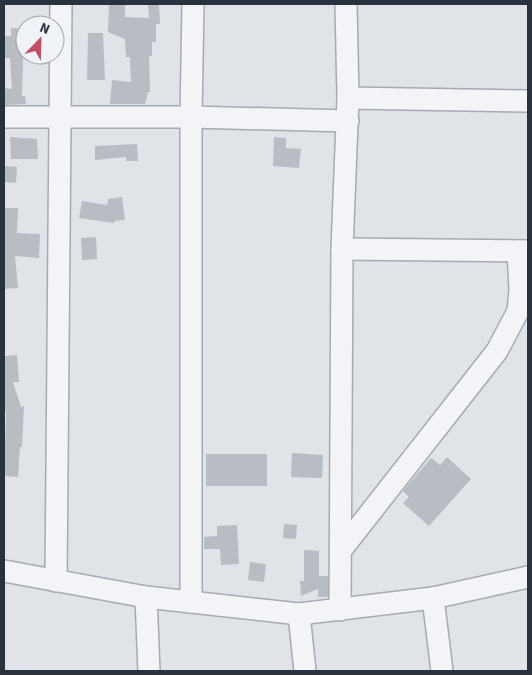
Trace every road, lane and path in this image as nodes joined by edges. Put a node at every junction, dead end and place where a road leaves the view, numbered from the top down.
1 (61, 4) edge
2 (193, 4) edge
3 (346, 4) edge
4 (348, 98) junction
5 (528, 101) edge
6 (4, 118) edge
7 (60, 118) junction
8 (191, 118) junction
9 (348, 121) junction
10 (342, 249) junction
11 (523, 251) edge
12 (341, 550) junction
13 (4, 571) edge
14 (528, 578) edge
15 (56, 581) junction
16 (146, 597) junction
17 (433, 598) junction
18 (192, 602) junction
19 (340, 610) junction
20 (299, 614) junction
21 (149, 671) edge
22 (304, 671) edge
23 (442, 671) edge

1 - 7 street
2 - 8 street
3 - 4 street
4 - 5 street
4 - 9 street
6 - 7 street
7 - 8 street
7 - 15 street
8 - 9 street
8 - 18 street
9 - 10 street
10 - 11 street
10 - 12 street
11 - 12 street
12 - 19 street
13 - 15 street
14 - 17 street
15 - 16 street
16 - 18 street
16 - 21 street
17 - 19 street
17 - 23 street
18 - 20 street
19 - 20 street
20 - 22 street

